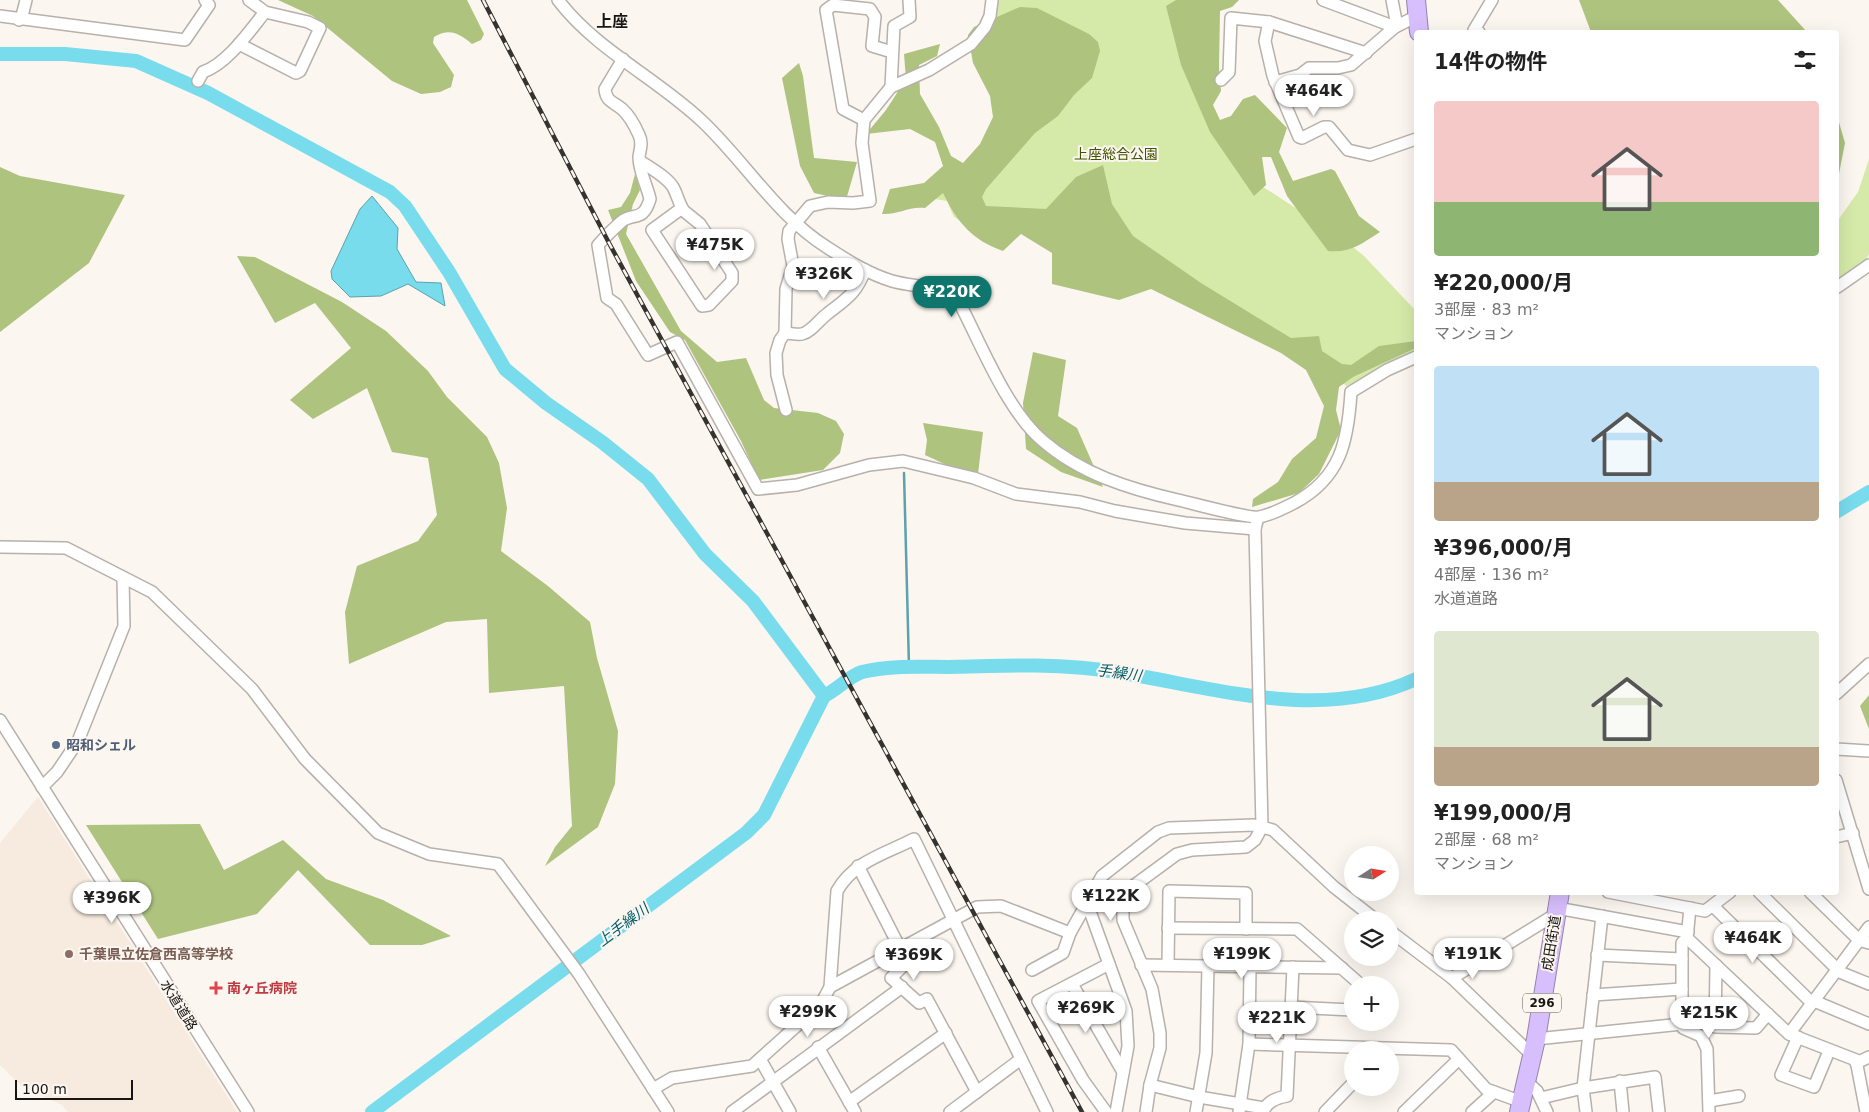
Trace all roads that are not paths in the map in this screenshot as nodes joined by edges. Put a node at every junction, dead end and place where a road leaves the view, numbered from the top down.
1 (26, 0) edge
2 (205, 0) edge
3 (249, 0) edge
4 (558, 0) edge
5 (909, 0) edge
6 (992, 0) edge
7 (1323, 0) edge
8 (1392, 0) edge
9 (1492, 0) edge
10 (1348, 4) edge
11 (265, 12) junction
12 (0, 16) edge
13 (1417, 16) edge
14 (19, 20) junction
15 (1268, 22) junction
16 (1396, 26) junction
17 (1476, 30) edge
18 (239, 44) junction
19 (892, 52) junction
20 (1366, 53) junction
21 (623, 59) junction
22 (1221, 80) dead end
23 (198, 81) dead end
24 (1275, 82) junction
25 (890, 87) junction
26 (864, 120) junction
27 (1414, 140) edge
28 (640, 162) junction
29 (682, 208) junction
30 (794, 223) junction
31 (1869, 265) edge
32 (865, 270) junction
33 (1839, 286) edge
34 (786, 333) junction
35 (1414, 358) edge
36 (786, 410) dead end
37 (1256, 523) junction
38 (0, 547) edge
39 (123, 578) junction
40 (1869, 664) edge
41 (1839, 691) edge
42 (0, 720) edge
43 (1839, 749) edge
44 (1869, 751) edge
45 (42, 787) junction
46 (1839, 789) edge
47 (1262, 827) junction
48 (1853, 833) junction
49 (1839, 836) edge
50 (858, 866) junction
51 (1869, 889) edge
52 (1624, 895) edge
53 (1659, 895) edge
54 (1726, 895) edge
55 (1762, 895) edge
56 (1813, 895) edge
57 (1652, 900) junction
58 (1087, 903) junction
59 (1558, 905) edge
60 (1713, 906) junction
61 (1690, 908) junction
62 (1365, 911) edge
63 (1602, 916) junction
64 (953, 919) junction
65 (1869, 927) edge
66 (1168, 928) junction
67 (1246, 929) junction
68 (1070, 933) junction
69 (1687, 935) junction
70 (1399, 938) edge
71 (1864, 942) edge
72 (899, 948) junction
73 (1598, 955) junction
74 (1682, 959) junction
75 (1109, 964) junction
76 (1142, 965) junction
77 (1168, 965) junction
78 (1208, 966) junction
79 (1716, 966) junction
80 (1250, 967) junction
81 (1293, 967) junction
82 (1342, 968) junction
83 (1837, 968) junction
84 (1032, 970) dead end
85 (1351, 976) edge
86 (1452, 978) junction
87 (1072, 984) junction
88 (1869, 984) edge
89 (830, 986) junction
90 (902, 987) junction
91 (1682, 989) junction
92 (1593, 995) junction
93 (1813, 1002) junction
94 (1291, 1008) junction
95 (1344, 1010) edge
96 (1768, 1014) junction
97 (1682, 1024) junction
98 (1869, 1024) edge
99 (1589, 1032) junction
100 (946, 1033) junction
101 (1794, 1036) junction
102 (1249, 1044) junction
103 (1290, 1046) junction
104 (818, 1047) junction
105 (1535, 1047) junction
106 (1344, 1048) edge
107 (1399, 1049) edge
108 (1829, 1051) junction
109 (1869, 1056) edge
110 (760, 1059) junction
111 (1021, 1059) junction
112 (1459, 1059) junction
113 (1856, 1063) junction
114 (1123, 1072) junction
115 (773, 1081) junction
116 (1620, 1081) junction
117 (1528, 1082) junction
118 (1150, 1085) junction
119 (1583, 1088) junction
120 (653, 1089) junction
121 (978, 1092) junction
122 (1344, 1092) edge
123 (1494, 1092) junction
124 (1739, 1096) dead end
125 (1199, 1097) junction
126 (1541, 1098) junction
127 (1709, 1106) edge
128 (660, 1107) edge
129 (852, 1107) edge
130 (1521, 1107) edge
131 (1239, 1108) edge
132 (1264, 1110) edge
133 (1865, 1111) edge
134 (248, 1112) edge
135 (668, 1112) edge
136 (732, 1112) edge
137 (790, 1112) edge
138 (950, 1112) edge
139 (1047, 1112) edge
140 (1106, 1112) edge
141 (1116, 1112) edge
142 (1146, 1112) edge
143 (1196, 1112) edge
144 (1325, 1112) edge
145 (1404, 1112) edge
146 (1472, 1112) edge
147 (1547, 1112) edge
148 (1586, 1112) edge
149 (1623, 1112) edge
150 (1659, 1112) edge

1 - 14 street
2 - 14 street
3 - 11 street
4 - 21 street
5 - 19 street
6 - 25 street
7 - 10 street
8 - 16 street
9 - 17 street
10 - 16 street
11 - 18 street
11 - 18 street
12 - 14 street
13 - 16 street
15 - 20 street
15 - 22 street
15 - 24 street
16 - 20 street
18 - 23 street
19 - 25 street
19 - 26 street
20 - 24 street
21 - 28 street
21 - 30 street
24 - 27 street
25 - 26 street
26 - 30 street
28 - 29 street
28 - 37 street
29 - 29 street
30 - 32 street
30 - 34 street
31 - 33 street
32 - 34 street
32 - 37 street
34 - 36 street
35 - 37 street
37 - 47 street
38 - 39 street
39 - 45 street
39 - 120 street
40 - 41 street
42 - 45 street, 水道道路
43 - 44 street
45 - 134 street, 水道道路
46 - 48 street
47 - 58 street
47 - 62 street
47 - 76 street
48 - 49 street
48 - 51 street
50 - 64 street
50 - 72 street
50 - 89 street
52 - 57 street
53 - 57 street
54 - 60 street
55 - 83 street
56 - 71 street
57 - 61 street
58 - 68 street
58 - 75 street
59 - 63 street
59 - 86 street
59 - 105 highway, 成田街道 / 296
60 - 61 street
60 - 93 street
61 - 69 street
63 - 69 street
63 - 73 street
64 - 68 street
64 - 72 street
64 - 111 street
65 - 71 street
66 - 67 street
66 - 67 street
66 - 77 street
67 - 82 street
68 - 84 street
69 - 74 street
69 - 79 street
70 - 86 street
71 - 83 street
72 - 89 street
72 - 90 street
73 - 74 street
73 - 92 street
74 - 91 street
75 - 87 street
75 - 114 street
76 - 77 street
76 - 118 street
77 - 78 street
78 - 80 street
78 - 125 street
79 - 96 street
79 - 96 street
80 - 81 street
80 - 102 street
81 - 82 street
81 - 94 street
82 - 85 street
83 - 88 street
83 - 93 street
86 - 105 street
87 - 114 street
87 - 140 street
89 - 110 street
90 - 100 street
90 - 104 street
91 - 92 street
91 - 97 street
92 - 99 street
93 - 98 street
93 - 101 street
94 - 95 street
94 - 103 street
96 - 101 street
97 - 99 street
97 - 127 street
99 - 105 street
99 - 119 street
100 - 121 street
100 - 129 street
101 - 108 street
101 - 108 street
102 - 103 street
102 - 131 street
103 - 106 street
103 - 132 street
104 - 115 street
104 - 129 street
105 - 117 highway, 成田街道 / 296
107 - 112 street
108 - 113 street
109 - 113 street
110 - 115 street
110 - 120 street
111 - 121 street
111 - 139 street
112 - 123 street
112 - 145 street
113 - 133 street
114 - 141 street
115 - 136 street
115 - 137 street
116 - 119 street
116 - 149 street
116 - 150 street
117 - 126 street
117 - 130 highway, 成田街道 / 296
118 - 125 street
118 - 142 street
119 - 126 street
119 - 148 street
120 - 128 street
121 - 138 street
122 - 144 street
123 - 130 street
123 - 146 street
124 - 127 street
125 - 131 street
125 - 143 street
126 - 147 street
128 - 135 street
131 - 132 street

